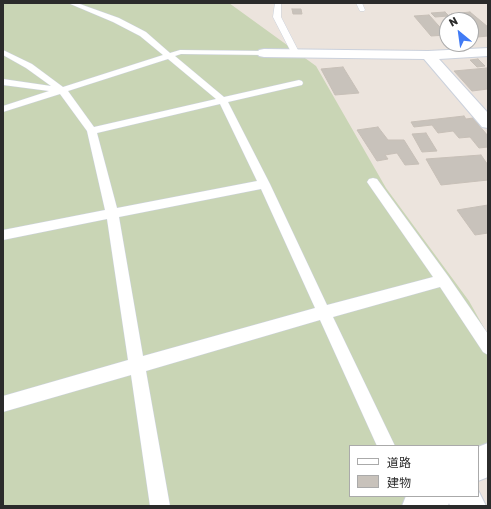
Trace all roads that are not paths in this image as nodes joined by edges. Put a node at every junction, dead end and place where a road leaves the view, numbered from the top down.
1 (71, 3) edge
2 (278, 3) edge
3 (3, 52) edge
4 (295, 52) junction
5 (488, 52) edge
6 (264, 53) joint
7 (428, 55) junction
8 (167, 56) junction
9 (3, 82) edge
10 (299, 83) dead end
11 (63, 91) junction
12 (222, 100) junction
13 (3, 109) edge
14 (488, 123) edge
15 (92, 132) junction
16 (373, 182) dead end
17 (264, 184) junction
18 (112, 213) junction
19 (3, 235) edge
20 (443, 280) junction
21 (325, 312) junction
22 (488, 347) edge
23 (138, 366) junction
24 (3, 404) edge
25 (386, 445) edge
26 (488, 458) edge
27 (479, 465) edge
28 (410, 497) edge
29 (434, 497) edge
30 (463, 497) edge
31 (160, 506) edge
32 (414, 506) edge
33 (418, 506) edge
34 (470, 506) edge

1 - 8 lane
2 - 4 lane
3 - 11 lane
4 - 6 street
4 - 7 street
5 - 7 street
6 - 8 lane
7 - 14 street
8 - 11 lane
8 - 12 lane
9 - 11 lane
10 - 12 lane
11 - 13 lane
11 - 15 lane
12 - 15 lane
12 - 17 lane
15 - 18 lane
16 - 20 lane
17 - 18 lane
17 - 21 lane
18 - 19 lane
18 - 23 lane
20 - 21 lane
20 - 22 lane
21 - 23 lane
21 - 25 lane
23 - 24 lane
23 - 31 lane
26 - 27 street
28 - 32 lane
29 - 33 street
30 - 34 street

